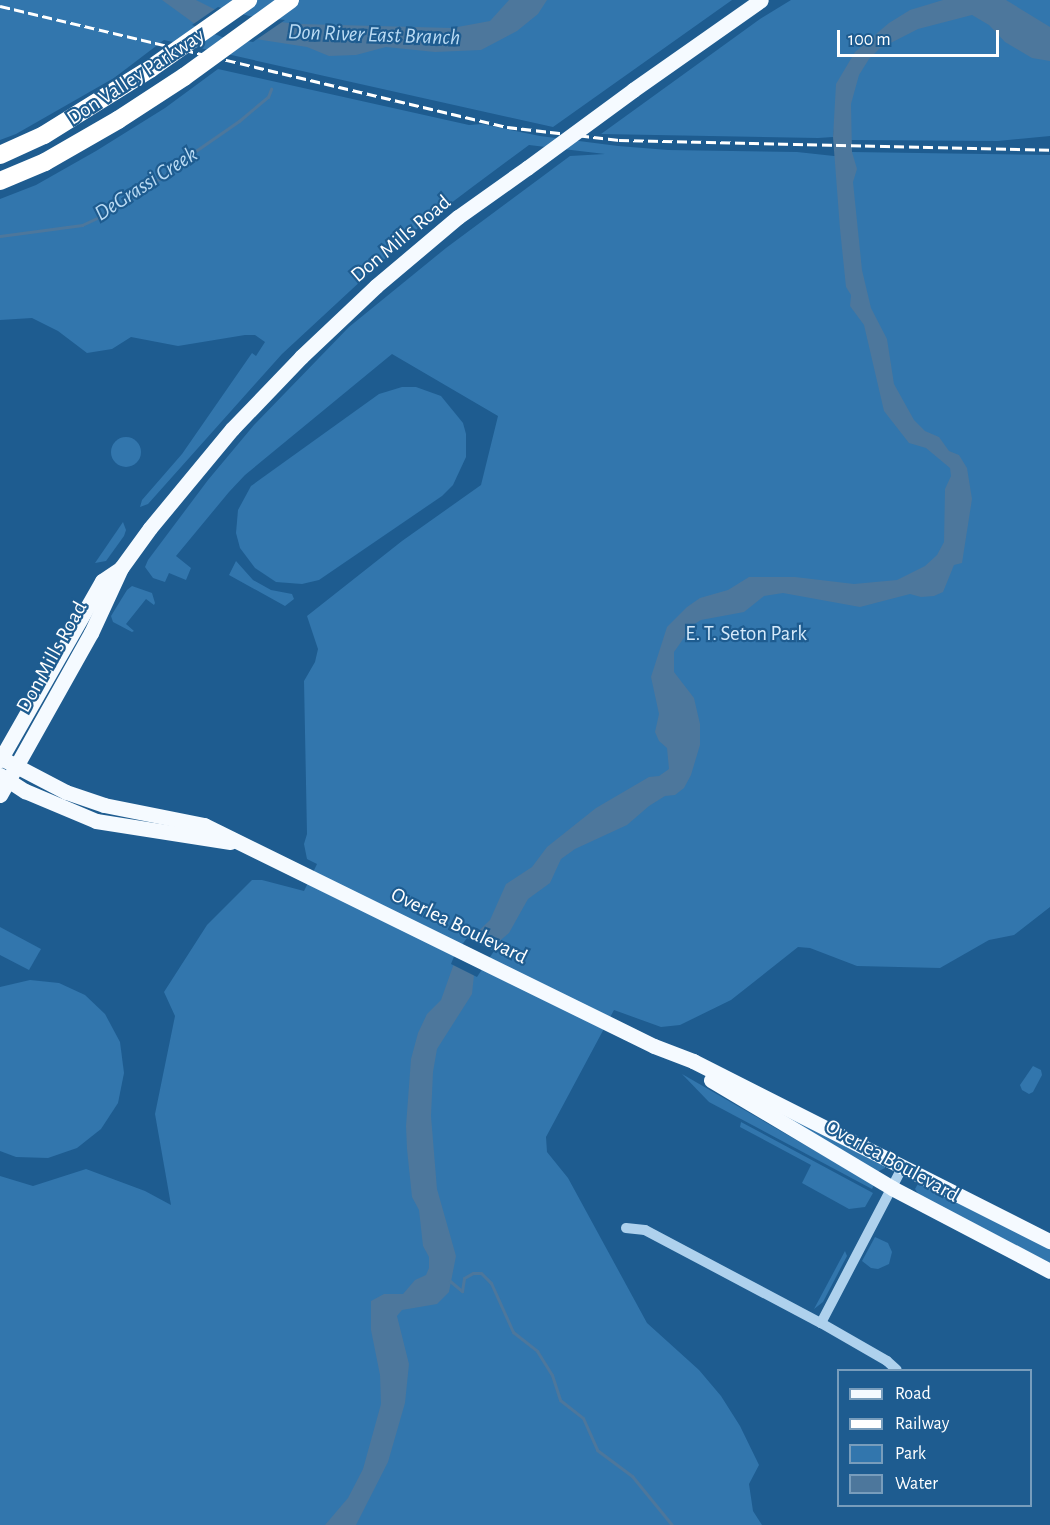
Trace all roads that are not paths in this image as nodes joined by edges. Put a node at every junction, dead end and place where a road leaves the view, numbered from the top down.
1 (248, 0) edge
2 (290, 0) edge
3 (760, 0) edge
4 (0, 154) edge
5 (0, 181) edge
6 (121, 568) junction
7 (0, 758) edge
8 (15, 766) junction
9 (4, 777) edge
10 (0, 795) edge
11 (244, 844) junction
12 (654, 1046) junction
13 (903, 1166) junction
14 (892, 1188) junction
15 (626, 1228) dead end
16 (1050, 1241) edge
17 (1050, 1271) edge
18 (821, 1323) junction
19 (895, 1369) edge

1 - 4 highway, Don Valley Parkway, bridge
2 - 5 highway, Don Valley Parkway, bridge
3 - 6 main road, Don Mills Road, bridge
6 - 7 main road, Don Mills Road
6 - 8 main road, Don Mills Road
7 - 8 main road, Overlea Boulevard
8 - 9 main road, Don Mills Road
8 - 11 main road, Overlea Boulevard
9 - 10 main road, Don Mills Road
9 - 11 main road, Overlea Boulevard
11 - 12 main road, Overlea Boulevard
12 - 13 main road, Overlea Boulevard
12 - 14 main road, Overlea Boulevard
13 - 14 street
13 - 16 main road, Overlea Boulevard
14 - 17 main road, Overlea Boulevard
14 - 18 street
15 - 18 street
18 - 19 street

